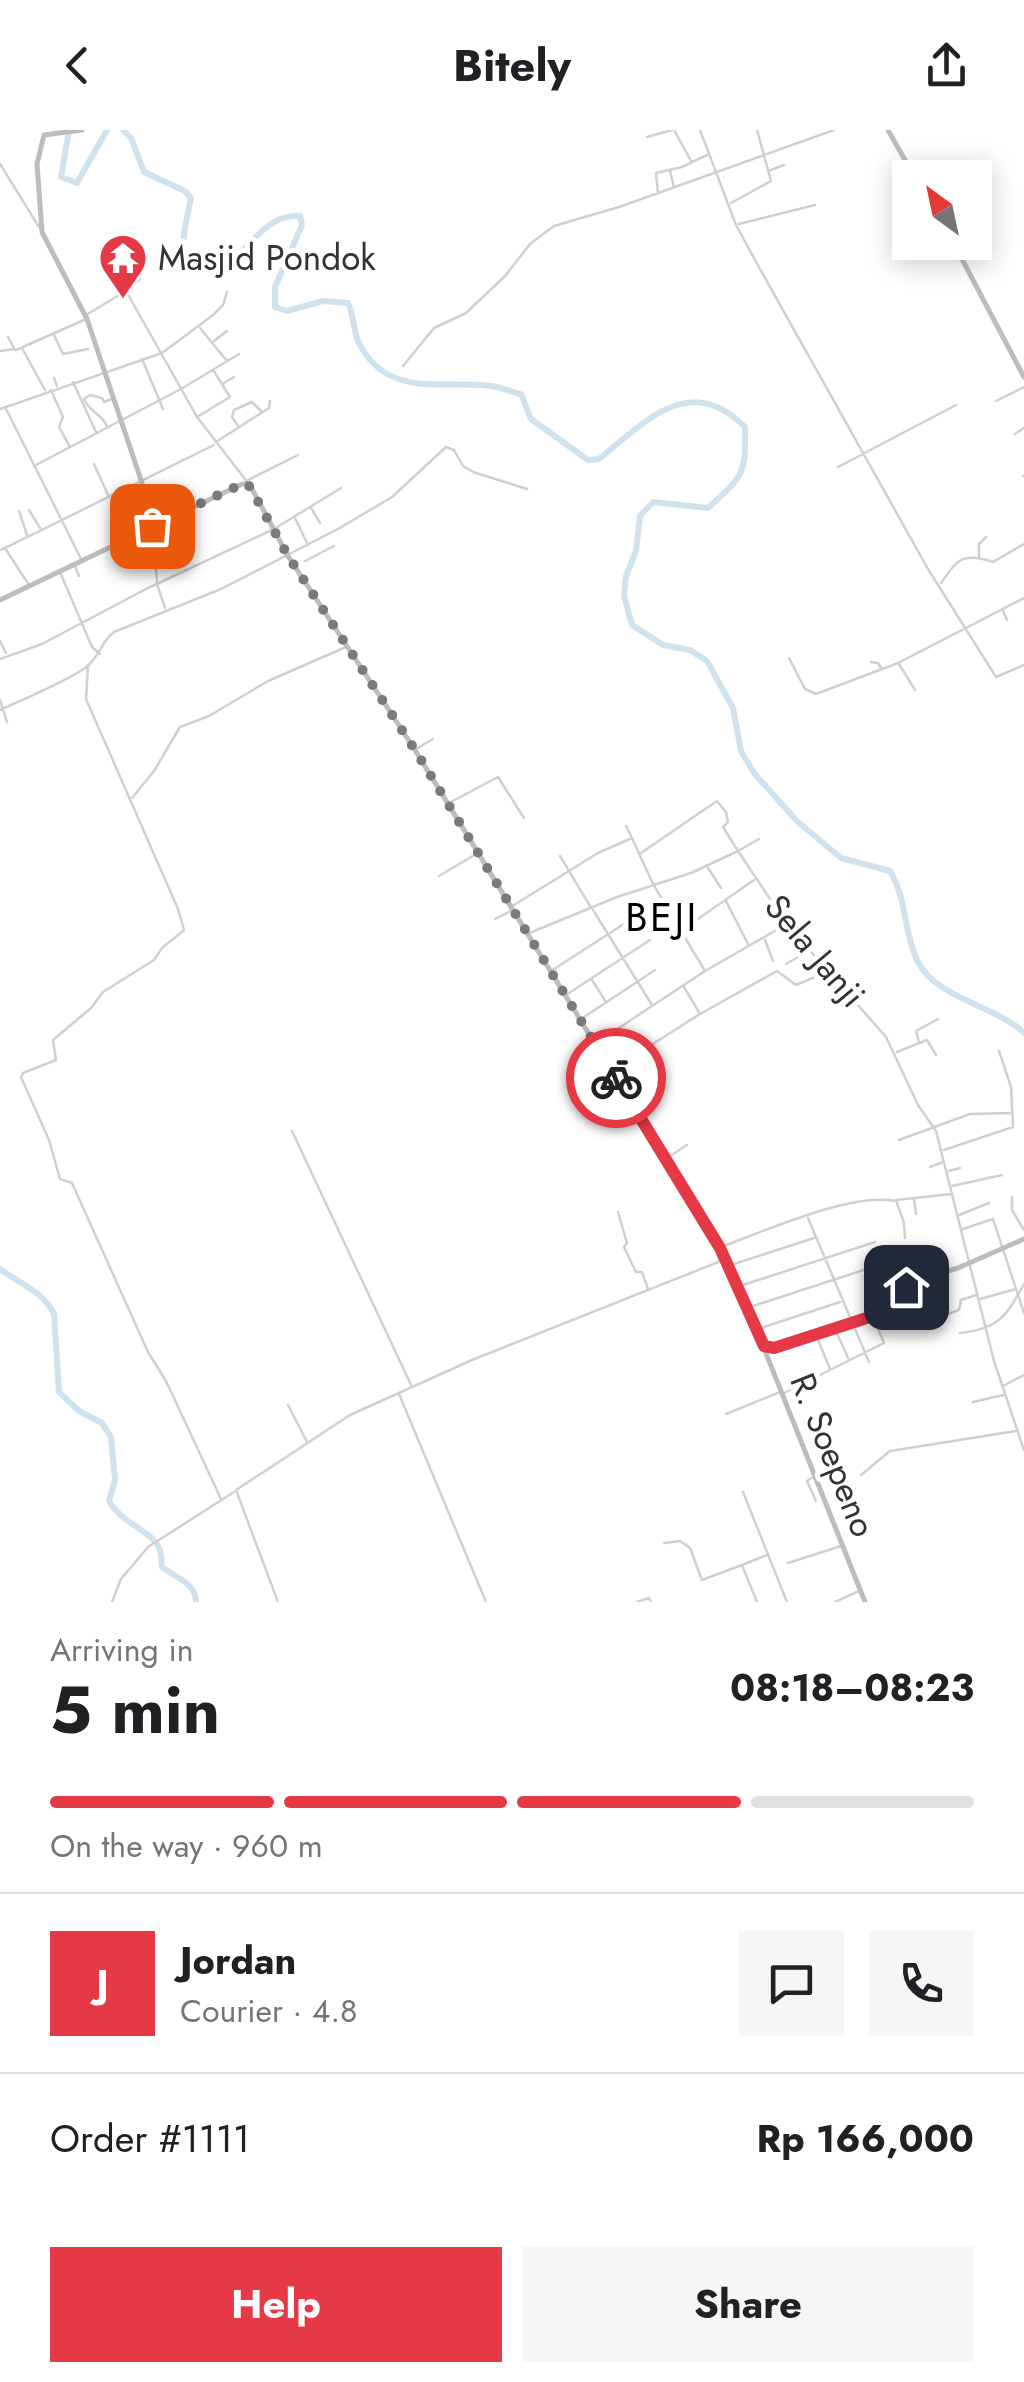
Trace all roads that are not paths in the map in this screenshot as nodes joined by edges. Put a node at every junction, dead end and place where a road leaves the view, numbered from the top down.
1 (673, 130) edge
2 (700, 130) edge
3 (756, 130) edge
4 (809, 130) edge
5 (834, 130) edge
6 (888, 130) edge
7 (79, 131) edge
8 (56, 132) edge
9 (650, 134) edge
10 (812, 138) junction
11 (708, 154) junction
12 (764, 154) junction
13 (906, 160) edge
14 (692, 162) junction
15 (0, 164) edge
16 (784, 165) dead end
17 (670, 170) junction
18 (768, 171) junction
19 (717, 172) junction
20 (674, 186) junction
21 (658, 192) junction
22 (728, 204) junction
23 (814, 205) dead end
24 (736, 225) junction
25 (42, 232) junction
26 (963, 260) edge
27 (140, 279) dead end
28 (126, 291) junction
29 (227, 292) dead end
30 (86, 317) junction
31 (199, 327) junction
32 (227, 332) dead end
33 (54, 334) junction
34 (8, 337) dead end
35 (213, 342) junction
36 (67, 343) dead end
37 (60, 346) junction
38 (22, 348) junction
39 (0, 350) edge
40 (15, 350) junction
41 (88, 350) dead end
42 (162, 353) junction
43 (238, 354) dead end
44 (142, 359) junction
45 (227, 361) junction
46 (403, 366) dead end
47 (212, 369) junction
48 (106, 372) junction
49 (1023, 373) edge
50 (234, 377) dead end
51 (54, 378) dead end
52 (74, 382) junction
53 (223, 384) junction
54 (1024, 387) edge
55 (58, 388) junction
56 (181, 388) junction
57 (48, 391) junction
58 (114, 398) junction
59 (159, 400) junction
60 (270, 400) dead end
61 (996, 401) dead end
62 (956, 405) dead end
63 (2, 408) edge
64 (163, 409) dead end
65 (262, 412) junction
66 (197, 416) junction
67 (120, 420) junction
68 (108, 427) junction
69 (240, 428) junction
70 (1024, 428) edge
71 (97, 434) junction
72 (1014, 434) dead end
73 (215, 443) junction
74 (71, 448) junction
75 (865, 454) junction
76 (298, 455) dead end
77 (94, 464) dead end
78 (34, 466) junction
79 (838, 467) dead end
80 (140, 482) junction
81 (246, 482) junction
82 (341, 488) dead end
83 (527, 489) dead end
84 (109, 497) junction
85 (310, 507) junction
86 (29, 510) dead end
87 (19, 511) dead end
88 (294, 516) junction
89 (35, 520) junction
90 (62, 520) junction
91 (320, 523) dead end
92 (24, 526) junction
93 (154, 526) junction
94 (274, 529) junction
95 (41, 530) junction
96 (26, 537) junction
97 (986, 537) dead end
98 (1024, 544) edge
99 (308, 545) junction
100 (334, 546) dead end
101 (2, 549) edge
102 (28, 549) dead end
103 (288, 556) junction
104 (980, 557) junction
105 (82, 560) junction
106 (305, 561) dead end
107 (74, 564) junction
108 (60, 571) junction
109 (79, 576) dead end
110 (156, 584) junction
111 (940, 584) junction
112 (30, 586) junction
113 (1024, 598) edge
114 (0, 600) edge
115 (166, 610) junction
116 (1002, 610) junction
117 (1008, 620) dead end
118 (84, 622) junction
119 (967, 628) junction
120 (0, 641) edge
121 (346, 648) junction
122 (7, 655) junction
123 (101, 655) junction
124 (0, 658) edge
125 (789, 658) dead end
126 (870, 662) dead end
127 (898, 663) junction
128 (1024, 665) edge
129 (88, 666) junction
130 (882, 670) junction
131 (915, 690) dead end
132 (0, 700) edge
133 (1, 710) edge
134 (7, 722) dead end
135 (433, 739) dead end
136 (415, 750) junction
137 (712, 793) dead end
138 (131, 799) junction
139 (717, 801) junction
140 (448, 803) junction
141 (524, 818) dead end
142 (626, 826) dead end
143 (632, 838) junction
144 (759, 839) dead end
145 (738, 851) junction
146 (478, 853) junction
147 (640, 854) junction
148 (560, 856) dead end
149 (758, 864) dead end
150 (708, 866) junction
151 (750, 868) junction
152 (569, 872) junction
153 (438, 876) dead end
154 (756, 879) junction
155 (652, 884) junction
156 (721, 888) dead end
157 (725, 900) junction
158 (591, 908) junction
159 (511, 909) junction
160 (495, 920) dead end
161 (627, 922) dead end
162 (787, 924) junction
163 (681, 931) junction
164 (526, 934) junction
165 (608, 934) junction
166 (764, 939) junction
167 (650, 940) dead end
168 (749, 946) junction
169 (810, 950) junction
170 (622, 958) junction
171 (773, 961) dead end
172 (786, 964) dead end
173 (655, 970) dead end
174 (705, 971) junction
175 (550, 972) junction
176 (828, 972) junction
177 (591, 979) junction
178 (638, 982) junction
179 (683, 986) junction
180 (565, 996) junction
181 (606, 1002) junction
182 (652, 1006) junction
183 (700, 1014) junction
184 (938, 1019) dead end
185 (580, 1020) junction
186 (608, 1034) junction
187 (594, 1044) junction
188 (920, 1044) junction
189 (999, 1051) dead end
190 (896, 1052) junction
191 (936, 1055) dead end
192 (625, 1061) junction
193 (611, 1070) junction
194 (1014, 1113) junction
195 (934, 1126) junction
196 (292, 1131) dead end
197 (899, 1140) dead end
198 (687, 1145) dead end
199 (942, 1150) junction
200 (666, 1158) junction
201 (945, 1162) junction
202 (930, 1167) dead end
203 (960, 1168) dead end
204 (947, 1172) junction
205 (1002, 1174) dead end
206 (951, 1186) junction
207 (952, 1194) junction
208 (1012, 1197) dead end
209 (914, 1198) junction
210 (895, 1201) junction
211 (989, 1203) dead end
212 (618, 1212) dead end
213 (916, 1214) dead end
214 (958, 1215) junction
215 (807, 1217) junction
216 (962, 1230) junction
217 (1024, 1230) edge
218 (816, 1238) junction
219 (904, 1238) dead end
220 (1024, 1239) edge
221 (875, 1242) dead end
222 (720, 1248) junction
223 (1004, 1248) junction
224 (825, 1258) junction
225 (728, 1262) junction
226 (970, 1262) junction
227 (882, 1264) dead end
228 (923, 1278) junction
229 (834, 1280) junction
230 (1024, 1284) edge
231 (739, 1286) junction
232 (649, 1290) junction
233 (1017, 1292) junction
234 (978, 1297) junction
235 (843, 1301) junction
236 (1022, 1301) edge
237 (748, 1308) junction
238 (885, 1311) junction
239 (1024, 1312) edge
240 (872, 1316) junction
241 (853, 1322) junction
242 (834, 1328) junction
243 (892, 1328) dead end
244 (756, 1329) junction
245 (987, 1330) junction
246 (960, 1333) dead end
247 (816, 1334) junction
248 (762, 1344) junction
249 (774, 1348) junction
250 (866, 1351) junction
251 (848, 1359) junction
252 (769, 1360) junction
253 (869, 1362) dead end
254 (830, 1369) junction
255 (1024, 1375) edge
256 (1002, 1386) junction
257 (412, 1387) junction
258 (782, 1392) junction
259 (399, 1393) junction
260 (1004, 1395) junction
261 (973, 1402) dead end
262 (288, 1404) dead end
263 (726, 1414) dead end
264 (1024, 1431) edge
265 (1018, 1432) junction
266 (308, 1444) junction
267 (1024, 1450) edge
268 (861, 1475) dead end
269 (815, 1476) junction
270 (235, 1491) junction
271 (744, 1492) dead end
272 (221, 1500) junction
273 (816, 1501) dead end
274 (664, 1543) dead end
275 (842, 1545) junction
276 (768, 1554) junction
277 (788, 1563) dead end
278 (742, 1565) junction
279 (860, 1591) junction
280 (112, 1602) edge
281 (278, 1602) edge
282 (486, 1602) edge
283 (637, 1602) edge
284 (652, 1602) edge
285 (757, 1602) edge
286 (786, 1602) edge
287 (835, 1602) edge
288 (865, 1602) edge

1 - 9 street
1 - 14 street
2 - 11 street
3 - 12 street
4 - 10 street
5 - 10 street
6 - 13 street
7 - 8 street
8 - 25 street
10 - 12 street
11 - 14 street
11 - 19 street
12 - 18 street
12 - 19 street
14 - 17 street
15 - 25 street
16 - 18 street
17 - 20 street
17 - 21 street
18 - 22 street
19 - 20 street
19 - 22 street
20 - 21 street
21 - 46 street
22 - 24 street
23 - 24 street
24 - 75 street
25 - 30 street
26 - 49 street
27 - 28 street
28 - 30 street
28 - 42 street
29 - 31 street
30 - 33 street
30 - 48 street
31 - 35 street
31 - 42 street
32 - 35 street
33 - 37 street
33 - 38 street
34 - 40 street
35 - 45 street
36 - 37 street
37 - 41 street
38 - 40 street
38 - 57 street
39 - 40 street
42 - 44 street
42 - 56 street
43 - 45 street
44 - 48 street
44 - 59 street
45 - 47 street
47 - 53 street
47 - 56 street
48 - 52 street
48 - 58 street
50 - 53 street
51 - 55 street
52 - 55 street
52 - 71 street
53 - 66 street
54 - 61 street
55 - 57 street
56 - 59 street
56 - 66 street
57 - 63 street
57 - 74 street
58 - 67 street
58 - 68 street
59 - 64 street
59 - 67 street
60 - 65 street
62 - 75 street
63 - 78 street
65 - 69 street
65 - 69 street
66 - 73 street
67 - 68 street
67 - 80 street
68 - 71 street
69 - 73 street
70 - 72 street
71 - 74 street
73 - 80 street
73 - 81 street
74 - 78 street
75 - 79 street
75 - 111 street
76 - 81 street
77 - 84 street
78 - 90 street
80 - 84 street
80 - 93 street
81 - 93 street
81 - 94 street, R. Soepeno
82 - 85 street
83 - 99 street
84 - 90 street
85 - 88 street
85 - 91 street
86 - 89 street
87 - 92 street
88 - 94 street
88 - 99 street
89 - 92 street
89 - 95 street
90 - 95 street
90 - 105 street
92 - 96 street
93 - 105 street
93 - 110 street
94 - 103 street, R. Soepeno
94 - 110 street
95 - 96 street
96 - 101 street
96 - 102 street
97 - 104 street
98 - 104 street
99 - 103 street
100 - 106 street
101 - 112 street
103 - 115 street
103 - 121 street, R. Soepeno
104 - 111 street
105 - 107 street
107 - 108 street
107 - 109 street
108 - 112 street
108 - 118 street
110 - 115 street
110 - 118 street
111 - 119 street
112 - 114 street
113 - 116 street
115 - 123 street
116 - 117 street
116 - 119 street
118 - 122 street
118 - 123 street
119 - 127 street
119 - 128 street
120 - 122 street
121 - 136 street, R. Soepeno
121 - 138 street
122 - 124 street
123 - 129 street
125 - 130 street
126 - 130 street
127 - 130 street
127 - 131 street
129 - 133 street
129 - 138 street
132 - 133 street
133 - 134 street
135 - 136 street
136 - 140 street, R. Soepeno
137 - 139 street, Sela Janji
138 - 272 street
139 - 145 street, Sela Janji
139 - 147 street
140 - 141 street
140 - 146 street, R. Soepeno
142 - 143 street
143 - 147 street
143 - 152 street
144 - 145 street
145 - 150 street
145 - 151 street, Sela Janji
146 - 153 street
146 - 159 street, R. Soepeno
147 - 155 street
148 - 152 street
149 - 151 street
150 - 155 street
150 - 156 street
151 - 154 street, Sela Janji
152 - 158 street
152 - 159 street
154 - 157 street
154 - 162 street, Sela Janji
155 - 158 street
155 - 163 street
157 - 163 street
157 - 168 street
158 - 164 street
158 - 165 street
159 - 160 street
159 - 164 street, R. Soepeno
161 - 165 street
162 - 166 street
162 - 169 street, Sela Janji
163 - 174 street
164 - 175 street, R. Soepeno
165 - 170 street
165 - 175 street
166 - 168 street
166 - 171 street
167 - 170 street
168 - 174 street
169 - 172 street
169 - 176 street, Sela Janji
170 - 177 street
170 - 178 street
173 - 178 street
174 - 179 street
175 - 180 street, R. Soepeno
176 - 183 street
176 - 190 street, Sela Janji
177 - 180 street
177 - 181 street
178 - 181 street
178 - 182 street
179 - 182 street
179 - 183 street
180 - 185 street, R. Soepeno
181 - 185 street
182 - 186 street
183 - 192 street
184 - 188 street
185 - 187 street, R. Soepeno
186 - 187 street
186 - 192 street
187 - 193 street, R. Soepeno
188 - 190 street
188 - 191 street
189 - 194 street
190 - 195 street, Sela Janji
192 - 193 street
193 - 200 street, R. Soepeno
194 - 195 street
194 - 199 street
195 - 197 street
195 - 199 street, Sela Janji
196 - 257 street
198 - 200 street
199 - 201 street, Sela Janji
200 - 222 street, R. Soepeno
201 - 202 street
201 - 204 street, Sela Janji
203 - 204 street
204 - 206 street, Sela Janji
205 - 206 street
206 - 207 street, Sela Janji
207 - 209 street
207 - 214 street, Sela Janji
208 - 217 street
209 - 210 street
209 - 213 street
210 - 215 street
210 - 219 street
211 - 214 street
212 - 232 street
214 - 216 street, Sela Janji
215 - 218 street
215 - 222 street
216 - 223 street
216 - 226 street, Sela Janji
218 - 224 street
218 - 225 street
220 - 223 street
221 - 224 street
222 - 225 street, R. Soepeno
223 - 226 street
223 - 233 street
224 - 229 street
224 - 231 street
225 - 231 street, R. Soepeno
225 - 232 street
226 - 228 street
226 - 234 street, Sela Janji
227 - 229 street
228 - 234 street
228 - 238 street
229 - 235 street
229 - 237 street
230 - 233 street
231 - 237 street, R. Soepeno
232 - 257 street
233 - 234 street
233 - 236 street
233 - 245 street
234 - 245 street, Sela Janji
235 - 241 street
235 - 244 street
236 - 239 street
237 - 244 street, R. Soepeno
238 - 240 street
238 - 243 street
240 - 241 street
240 - 250 street
241 - 242 street
241 - 250 street
242 - 247 street
242 - 251 street
244 - 248 street, R. Soepeno
245 - 246 street
245 - 256 street, Sela Janji
247 - 249 street
247 - 254 street
248 - 249 street
248 - 252 street, R. Soepeno
249 - 252 street
250 - 251 street
250 - 253 street
251 - 254 street
252 - 258 street, R. Soepeno
254 - 258 street
255 - 256 street
256 - 260 street, Sela Janji
257 - 259 street
258 - 263 street
258 - 269 street, R. Soepeno
259 - 266 street
259 - 282 street
260 - 261 street
260 - 265 street, Sela Janji
262 - 266 street
264 - 265 street
265 - 267 street, Sela Janji
265 - 268 street
266 - 270 street
269 - 273 street
269 - 275 street, R. Soepeno
270 - 272 street
270 - 281 street
271 - 276 street
272 - 280 street
274 - 278 street
275 - 277 street
275 - 279 street, R. Soepeno
276 - 278 street
276 - 286 street
278 - 285 street
279 - 287 street
279 - 288 street, R. Soepeno
283 - 284 street

